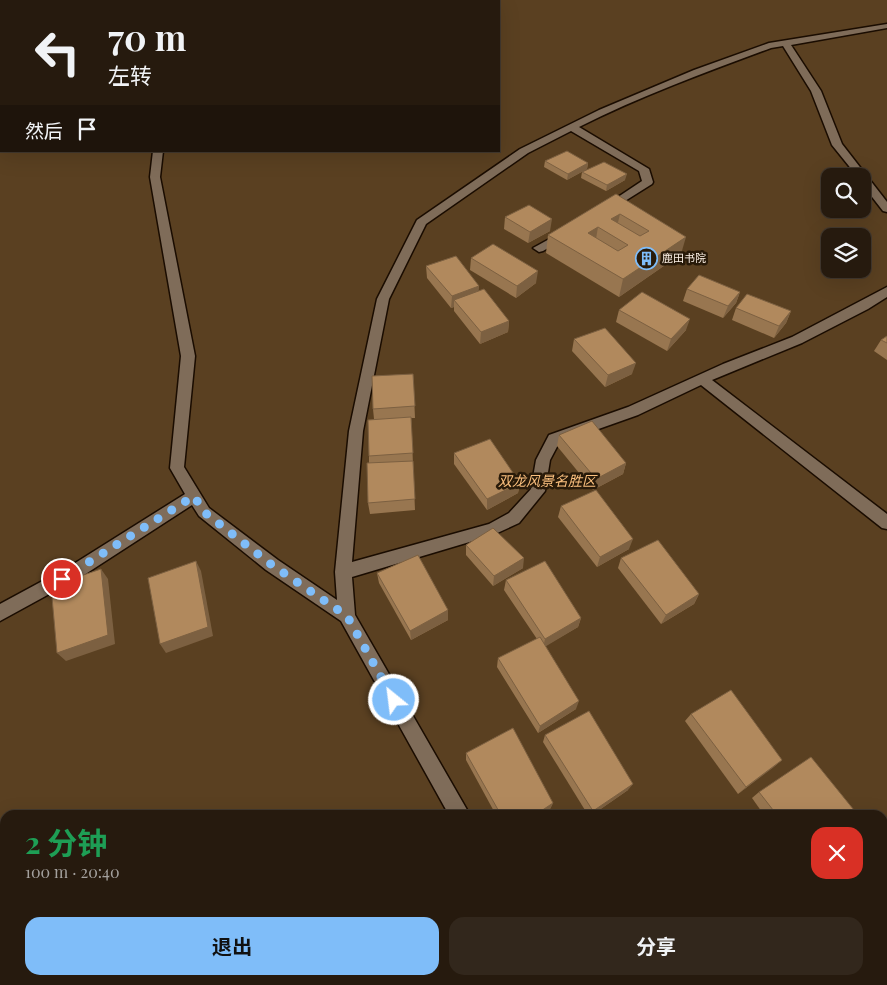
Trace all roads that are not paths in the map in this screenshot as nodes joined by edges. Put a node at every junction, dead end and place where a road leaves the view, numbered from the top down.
1 (887, 26) edge
2 (785, 43) junction
3 (571, 128) junction
4 (158, 152) edge
5 (856, 168) edge
6 (871, 188) edge
7 (887, 209) edge
8 (598, 213) edge
9 (573, 228) edge
10 (540, 248) dead end
11 (887, 291) edge
12 (702, 380) junction
13 (194, 496) junction
14 (887, 523) edge
15 (342, 572) junction
16 (0, 613) edge
17 (347, 616) junction
18 (457, 810) edge

1 - 2 street
2 - 3 street
2 - 5 street
3 - 8 street
3 - 15 street
4 - 13 street
6 - 7 street
9 - 10 street
11 - 12 street
12 - 14 street
12 - 15 street
13 - 16 street
13 - 17 street
15 - 17 street
17 - 18 street

